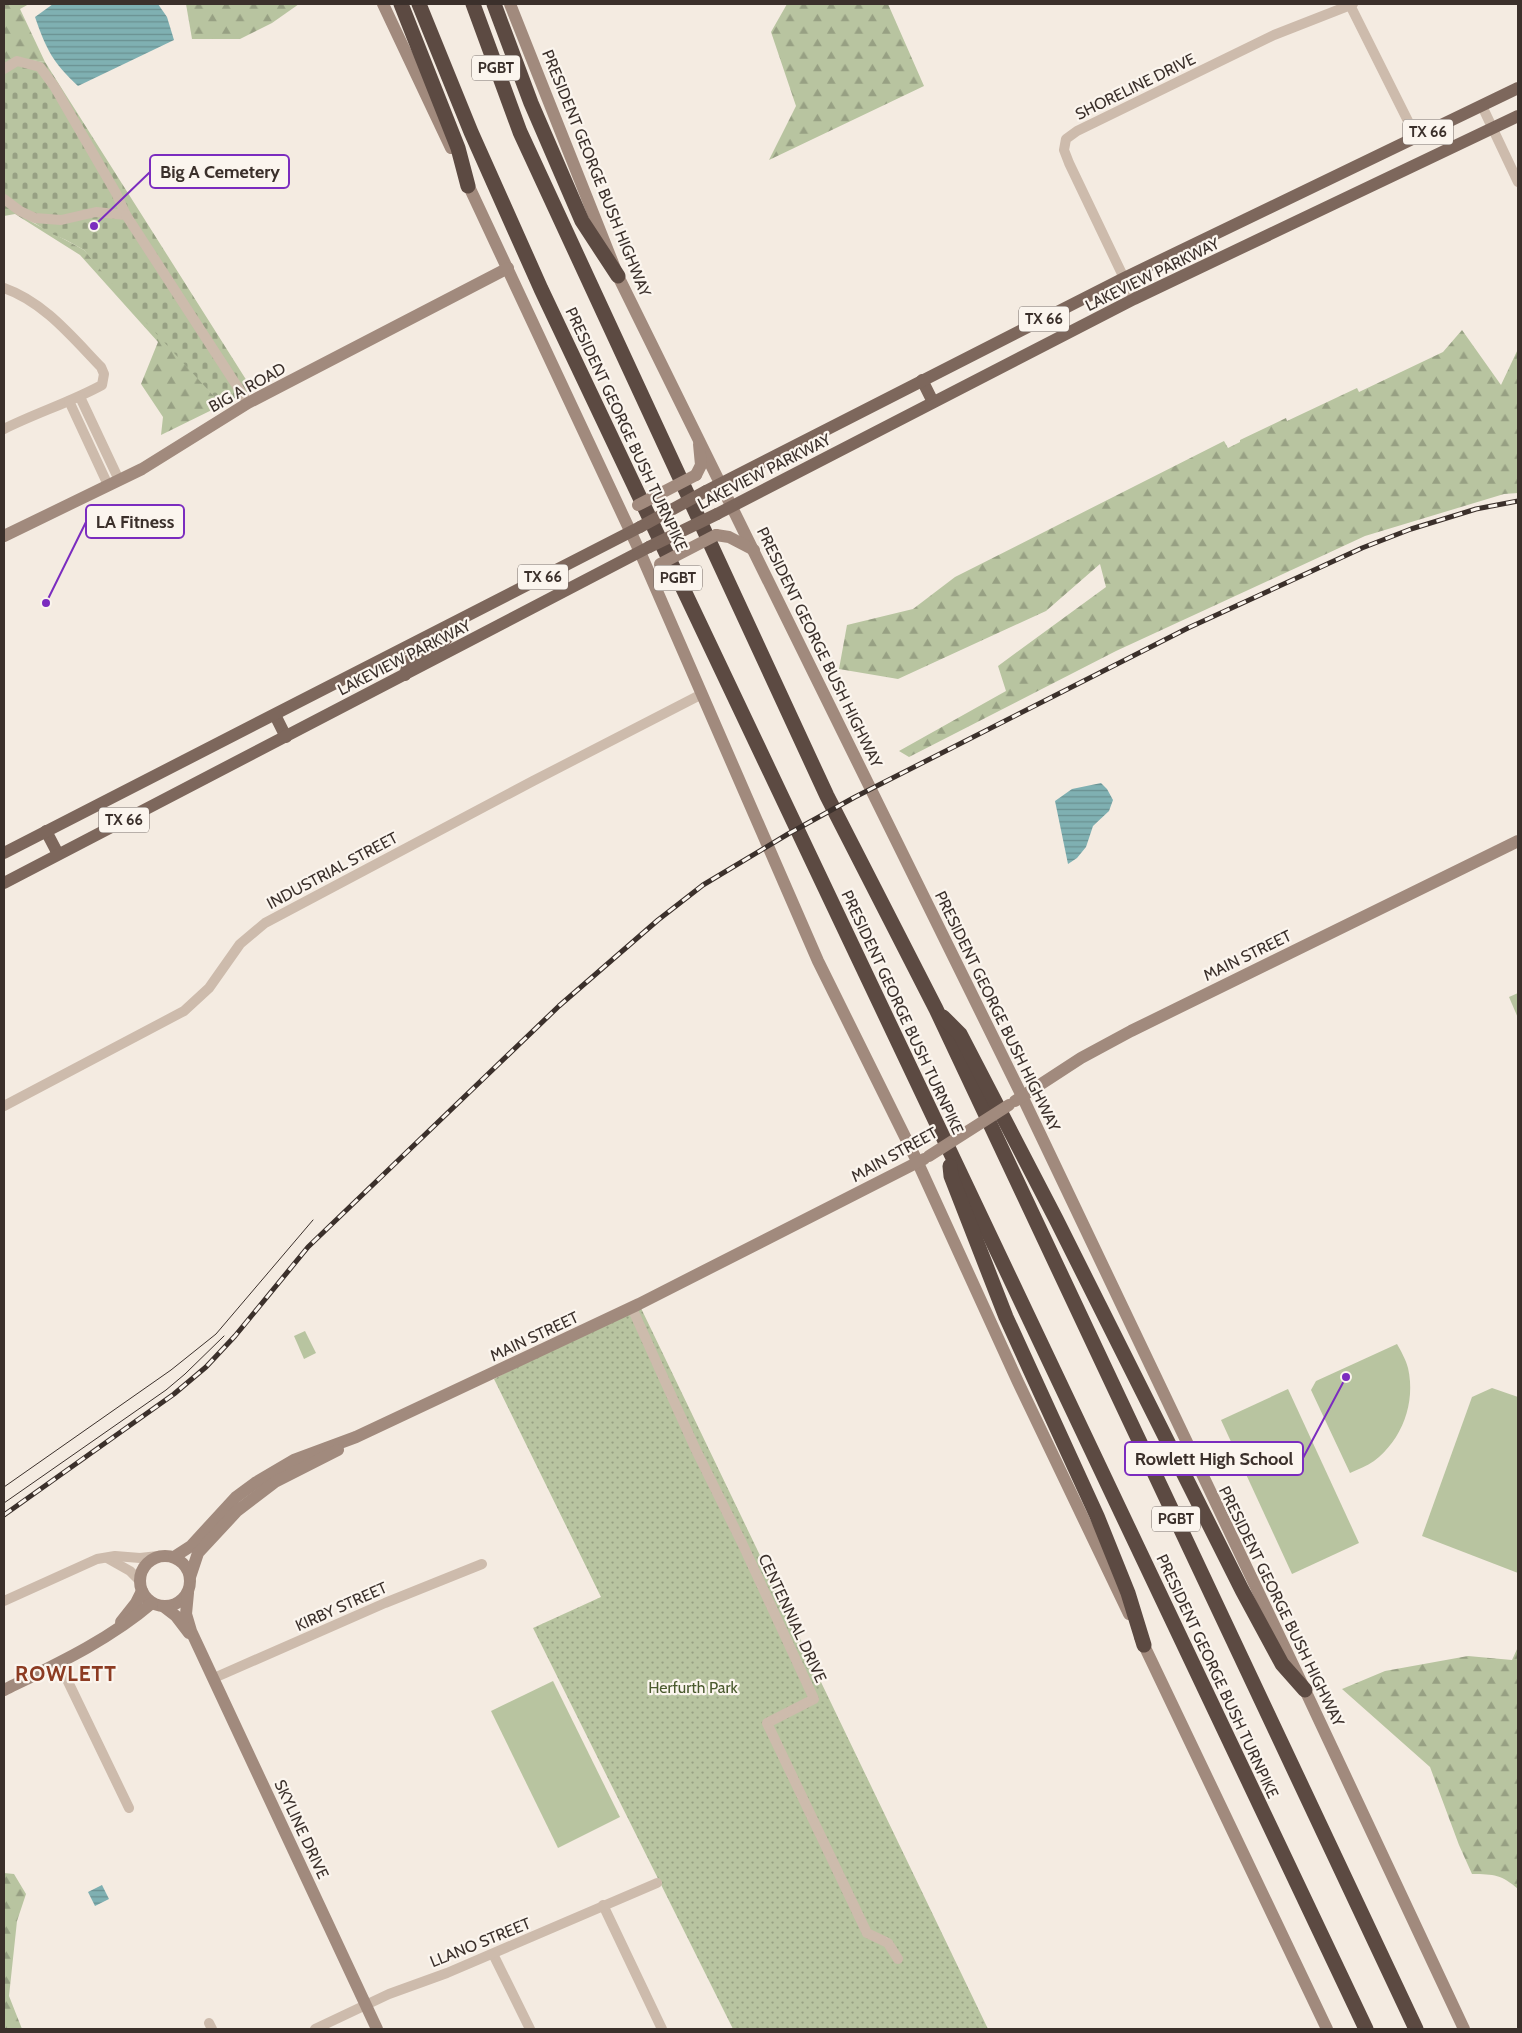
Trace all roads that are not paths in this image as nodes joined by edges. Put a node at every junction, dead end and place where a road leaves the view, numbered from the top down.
1 (383, 4) edge
2 (401, 4) edge
3 (419, 4) edge
4 (473, 4) edge
5 (494, 4) edge
6 (510, 4) edge
7 (1351, 4) edge
8 (4, 68) edge
9 (1518, 88) edge
10 (1482, 106) junction
11 (1518, 116) edge
12 (1492, 129) junction
13 (1416, 137) junction
14 (1518, 182) edge
15 (468, 186) junction
16 (4, 199) edge
17 (126, 215) junction
18 (508, 268) junction
19 (618, 276) junction
20 (1124, 278) junction
21 (4, 288) edge
22 (1134, 299) junction
23 (922, 380) junction
24 (80, 397) junction
25 (68, 401) junction
26 (933, 402) junction
27 (248, 403) junction
28 (4, 429) edge
29 (699, 438) junction
30 (606, 478) junction
31 (114, 483) junction
32 (721, 484) junction
33 (732, 506) junction
34 (635, 529) junction
35 (4, 536) edge
36 (644, 550) junction
37 (754, 550) junction
38 (652, 580) junction
39 (456, 622) junction
40 (405, 675) junction
41 (702, 694) junction
42 (275, 715) junction
43 (286, 737) junction
44 (46, 831) junction
45 (1518, 841) edge
46 (4, 853) edge
47 (58, 854) junction
48 (4, 882) edge
49 (936, 1009) junction
50 (1022, 1096) junction
51 (4, 1106) edge
52 (948, 1148) junction
53 (918, 1163) junction
54 (632, 1308) junction
55 (356, 1438) junction
56 (158, 1556) junction
57 (174, 1557) junction
58 (107, 1558) junction
59 (482, 1564) dead end
60 (190, 1577) junction
61 (140, 1586) junction
62 (188, 1593) junction
63 (4, 1601) edge
64 (158, 1605) junction
65 (112, 1631) junction
66 (197, 1643) junction
67 (1144, 1646) junction
68 (59, 1663) junction
69 (214, 1678) junction
70 (4, 1690) edge
71 (1305, 1690) junction
72 (129, 1808) dead end
73 (657, 1883) dead end
74 (603, 1905) junction
75 (493, 1954) junction
76 (898, 1959) dead end
77 (366, 2005) junction
78 (315, 2029) edge
79 (377, 2029) edge
80 (530, 2029) edge
81 (662, 2029) edge
82 (1327, 2029) edge
83 (1366, 2029) edge
84 (1416, 2029) edge
85 (1464, 2029) edge

1 - 15 main road
2 - 15 highway
3 - 52 highway, PRESIDENT GEORGE BUSH TURNPIKE / PGBT
4 - 49 highway, PRESIDENT GEORGE BUSH TURNPIKE / PGBT
5 - 19 highway
6 - 19 main road, PRESIDENT GEORGE BUSH HIGHWAY
7 - 13 street
7 - 20 street, SHORELINE DRIVE
8 - 17 street
9 - 10 main road, LAKEVIEW PARKWAY / TX 66
10 - 12 street
10 - 13 main road, LAKEVIEW PARKWAY / TX 66
11 - 12 main road, LAKEVIEW PARKWAY / TX 66
12 - 14 street
12 - 22 main road, LAKEVIEW PARKWAY / TX 66
13 - 20 main road, LAKEVIEW PARKWAY / TX 66
15 - 18 main road
16 - 17 street
17 - 27 street
18 - 27 main road, BIG A ROAD
18 - 30 main road
19 - 29 main road, PRESIDENT GEORGE BUSH HIGHWAY
20 - 22 street, SHORELINE DRIVE
20 - 23 main road, LAKEVIEW PARKWAY / TX 66
21 - 24 street
22 - 26 main road, LAKEVIEW PARKWAY / TX 66
23 - 26 main road
23 - 32 main road, LAKEVIEW PARKWAY / TX 66
24 - 25 street
24 - 31 street
25 - 28 street
25 - 31 street
26 - 33 main road, LAKEVIEW PARKWAY / TX 66
27 - 31 main road, BIG A ROAD
29 - 30 main road, bridge
29 - 32 main road, PRESIDENT GEORGE BUSH HIGHWAY
30 - 34 main road
31 - 35 main road, BIG A ROAD
32 - 33 main road, PRESIDENT GEORGE BUSH HIGHWAY
32 - 34 main road, LAKEVIEW PARKWAY / TX 66, bridge
33 - 36 main road, LAKEVIEW PARKWAY / TX 66, bridge
33 - 37 main road, PRESIDENT GEORGE BUSH HIGHWAY
34 - 36 main road
34 - 39 main road, LAKEVIEW PARKWAY / TX 66
36 - 38 main road
36 - 40 main road, LAKEVIEW PARKWAY / TX 66
37 - 38 main road, bridge
37 - 50 main road, PRESIDENT GEORGE BUSH HIGHWAY
38 - 41 main road
39 - 40 main road
39 - 42 main road, LAKEVIEW PARKWAY / TX 66
40 - 43 main road, LAKEVIEW PARKWAY / TX 66
41 - 51 street, INDUSTRIAL STREET
41 - 53 main road
42 - 43 main road
42 - 44 main road, LAKEVIEW PARKWAY / TX 66
43 - 47 main road, LAKEVIEW PARKWAY / TX 66
44 - 46 main road, LAKEVIEW PARKWAY / TX 66
44 - 47 main road
45 - 50 main road, MAIN STREET
47 - 48 main road, LAKEVIEW PARKWAY / TX 66
49 - 71 highway
49 - 84 highway, PRESIDENT GEORGE BUSH TURNPIKE / PGBT
50 - 53 main road, MAIN STREET, bridge
50 - 71 main road, PRESIDENT GEORGE BUSH HIGHWAY
52 - 67 highway
52 - 83 highway, PRESIDENT GEORGE BUSH TURNPIKE / PGBT
53 - 54 main road, MAIN STREET
53 - 67 main road
54 - 55 main road, MAIN STREET
54 - 76 street, CENTENNIAL DRIVE
55 - 57 main road, MAIN STREET
55 - 60 main road, MAIN STREET
56 - 57 main road
56 - 58 street
56 - 61 main road
57 - 60 main road
58 - 61 street
58 - 63 street
59 - 69 street, KIRBY STREET
60 - 62 main road, MAIN STREET
61 - 64 main road
61 - 65 main road
62 - 64 main road
62 - 66 main road, SKYLINE DRIVE
64 - 65 main road
64 - 66 main road, SKYLINE DRIVE
65 - 68 main road
66 - 69 main road, SKYLINE DRIVE
67 - 82 main road
68 - 70 main road
68 - 72 street
69 - 77 main road, SKYLINE DRIVE
71 - 85 main road, PRESIDENT GEORGE BUSH HIGHWAY
73 - 74 street, LLANO STREET
74 - 75 street, LLANO STREET
74 - 81 street
75 - 77 street, LLANO STREET
75 - 80 street
77 - 78 street, LLANO STREET
77 - 79 main road, SKYLINE DRIVE

